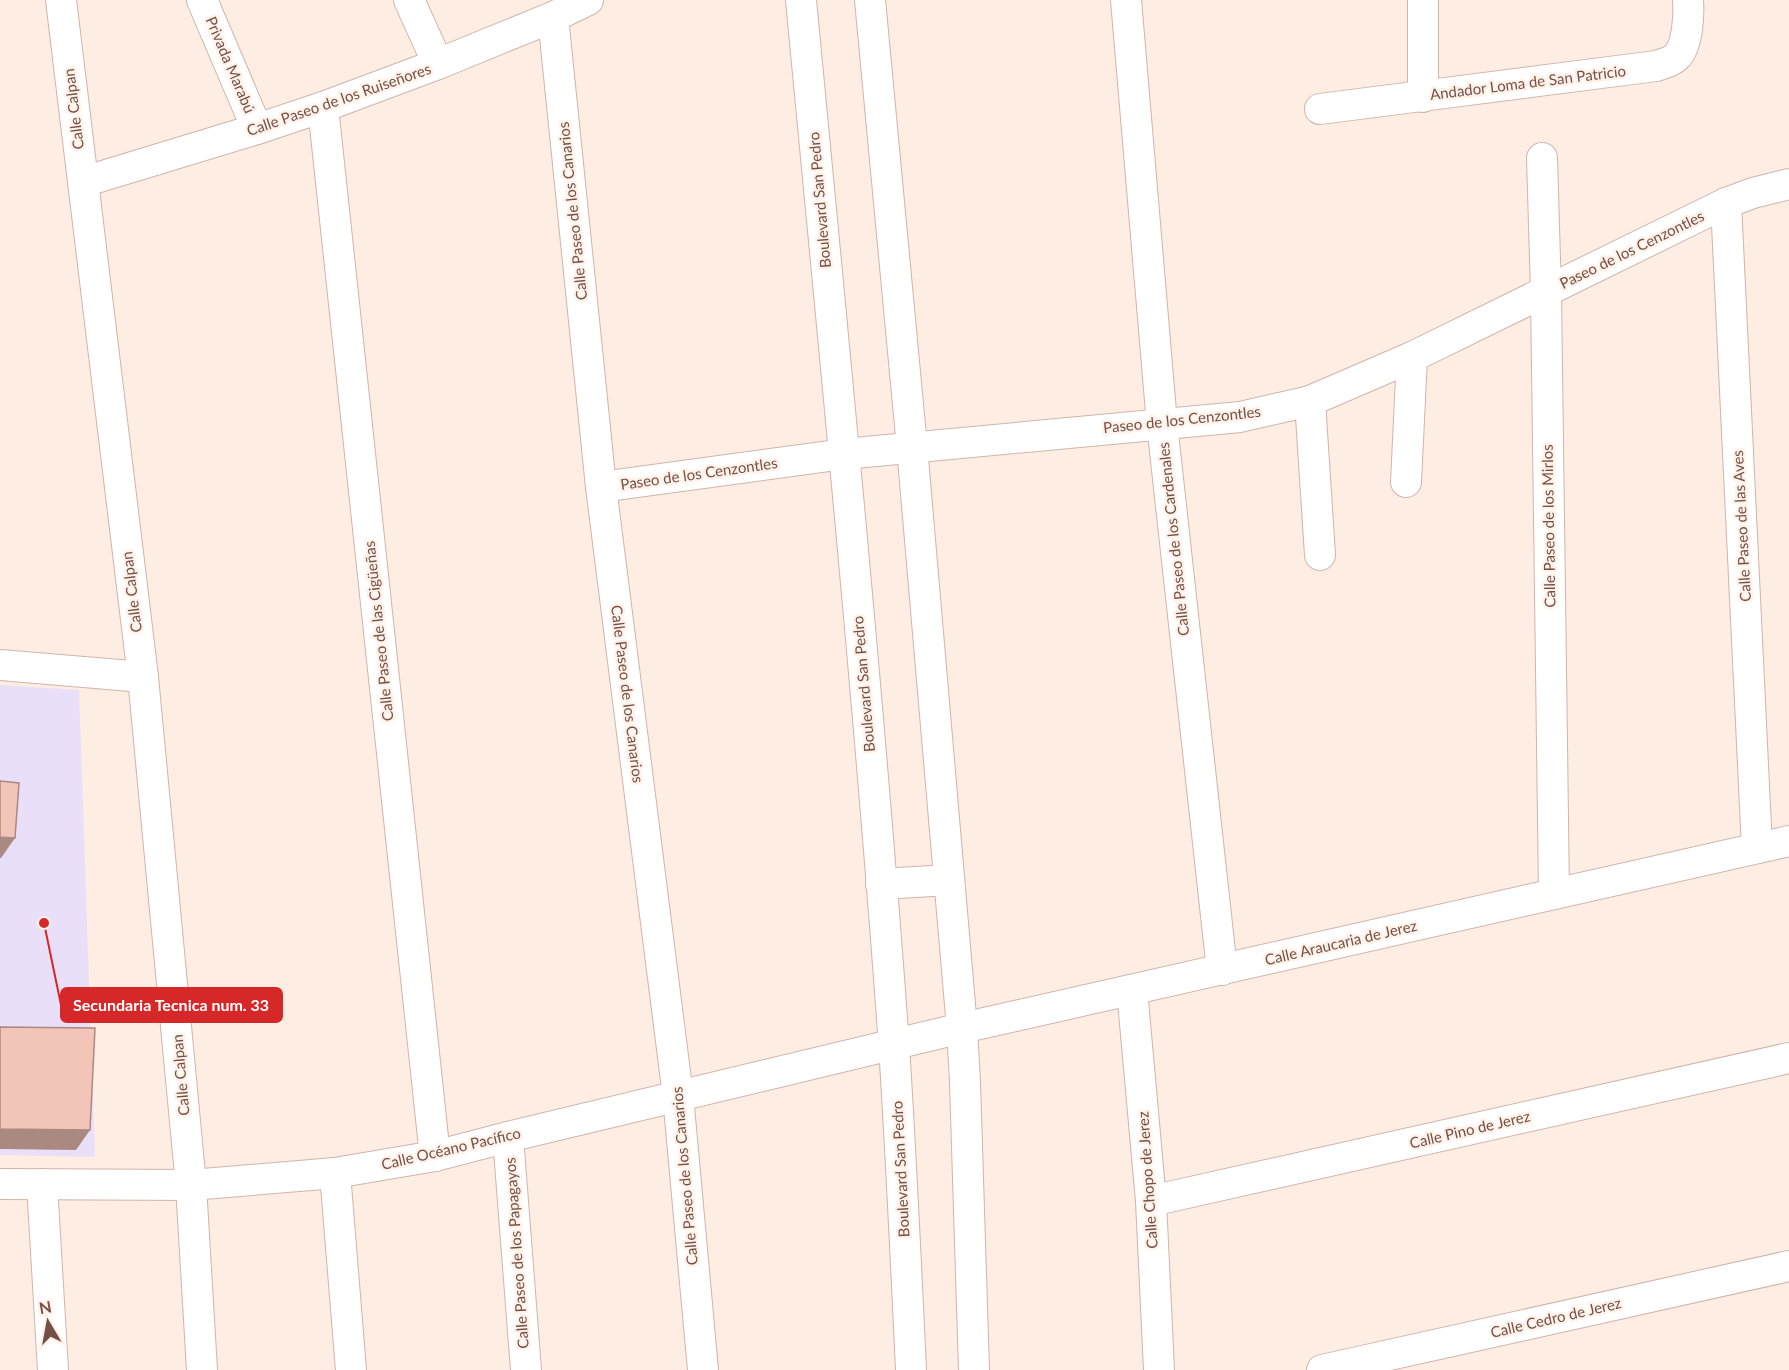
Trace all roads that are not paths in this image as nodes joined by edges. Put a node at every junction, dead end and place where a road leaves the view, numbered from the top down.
1 (61, 0) edge
2 (202, 0) edge
3 (409, 0) edge
4 (588, 0) edge
5 (801, 0) edge
6 (870, 0) edge
7 (1126, 0) edge
8 (1423, 0) edge
9 (1688, 0) edge
10 (553, 17) junction
11 (438, 64) junction
12 (1423, 97) junction
13 (323, 107) junction
14 (1320, 109) dead end
15 (257, 129) junction
16 (1542, 158) dead end
17 (83, 182) junction
18 (1789, 184) edge
19 (1726, 203) junction
20 (1546, 292) junction
21 (1412, 357) junction
22 (1310, 401) junction
23 (1162, 424) junction
24 (912, 447) junction
25 (844, 454) junction
26 (1406, 482) dead end
27 (601, 487) junction
28 (1320, 555) dead end
29 (0, 665) edge
30 (143, 676) junction
31 (1789, 841) edge
32 (1758, 848) junction
33 (949, 880) junction
34 (881, 884) junction
35 (1554, 894) junction
36 (1222, 970) junction
37 (1132, 990) junction
38 (962, 1028) junction
39 (894, 1044) junction
40 (1789, 1058) edge
41 (678, 1096) junction
42 (508, 1137) junction
43 (435, 1156) junction
44 (336, 1173) junction
45 (0, 1184) edge
46 (42, 1184) junction
47 (191, 1185) junction
48 (1151, 1201) junction
49 (1789, 1266) edge
50 (53, 1370) edge
51 (202, 1370) edge
52 (351, 1370) edge
53 (526, 1370) edge
54 (703, 1370) edge
55 (911, 1370) edge
56 (974, 1370) edge
57 (1159, 1370) edge
58 (1322, 1370) edge

1 - 17 street, Calle Calpan
2 - 15 street, Privada Marabú
3 - 11 street
4 - 10 street, Calle Paseo de los Ruiseñores
5 - 25 street, Boulevard San Pedro
6 - 24 street
7 - 23 street, Calle Paseo de los Cardenales
8 - 12 street
9 - 12 street, Andador Loma de San Patricio
10 - 11 street, Calle Paseo de los Ruiseñores
10 - 27 street, Calle Paseo de los Canarios
11 - 13 street, Calle Paseo de los Ruiseñores
12 - 14 street, Andador Loma de San Patricio
13 - 15 street, Calle Paseo de los Ruiseñores
13 - 43 street, Calle Paseo de las Cigüeñas
15 - 17 street, Calle Paseo de los Ruiseñores
16 - 20 street, Calle Paseo de los Mirlos
17 - 30 street, Calle Calpan
18 - 19 street, Paseo de los Cenzontles
19 - 20 street, Paseo de los Cenzontles
19 - 32 street, Calle Paseo de las Aves
20 - 21 street, Paseo de los Cenzontles
20 - 35 street, Calle Paseo de los Mirlos
21 - 22 street, Paseo de los Cenzontles
21 - 26 street
22 - 23 street, Paseo de los Cenzontles
22 - 28 street
23 - 24 street, Paseo de los Cenzontles
23 - 36 street, Calle Paseo de los Cardenales
24 - 25 street, Paseo de los Cenzontles
24 - 33 street
25 - 27 street, Paseo de los Cenzontles
25 - 34 street, Boulevard San Pedro
27 - 41 street, Calle Paseo de los Canarios
29 - 30 street
30 - 47 street, Calle Calpan
31 - 32 street, Calle Araucaria de Jerez
32 - 35 street, Calle Araucaria de Jerez
33 - 34 street
33 - 38 street
34 - 39 street, Boulevard San Pedro
35 - 36 street, Calle Araucaria de Jerez
36 - 37 street, Calle Araucaria de Jerez
37 - 38 street, Calle Araucaria de Jerez
37 - 48 street, Calle Chopo de Jerez
38 - 39 street, Calle Araucaria de Jerez
38 - 56 street
39 - 41 street, Calle Océano Pacífico
39 - 55 street, Boulevard San Pedro
40 - 48 street, Calle Pino de Jerez
41 - 42 street, Calle Océano Pacífico
41 - 54 street, Calle Paseo de los Canarios
42 - 43 street, Calle Océano Pacífico
42 - 53 street, Calle Paseo de los Papagayos
43 - 44 street, Calle Océano Pacífico
44 - 47 street, Calle Océano Pacífico
44 - 52 street
45 - 46 street, Calle Océano Pacífico
46 - 47 street, Calle Océano Pacífico
46 - 50 street
47 - 51 street, Calle Calpan
48 - 57 street, Calle Chopo de Jerez
49 - 58 street, Calle Cedro de Jerez

